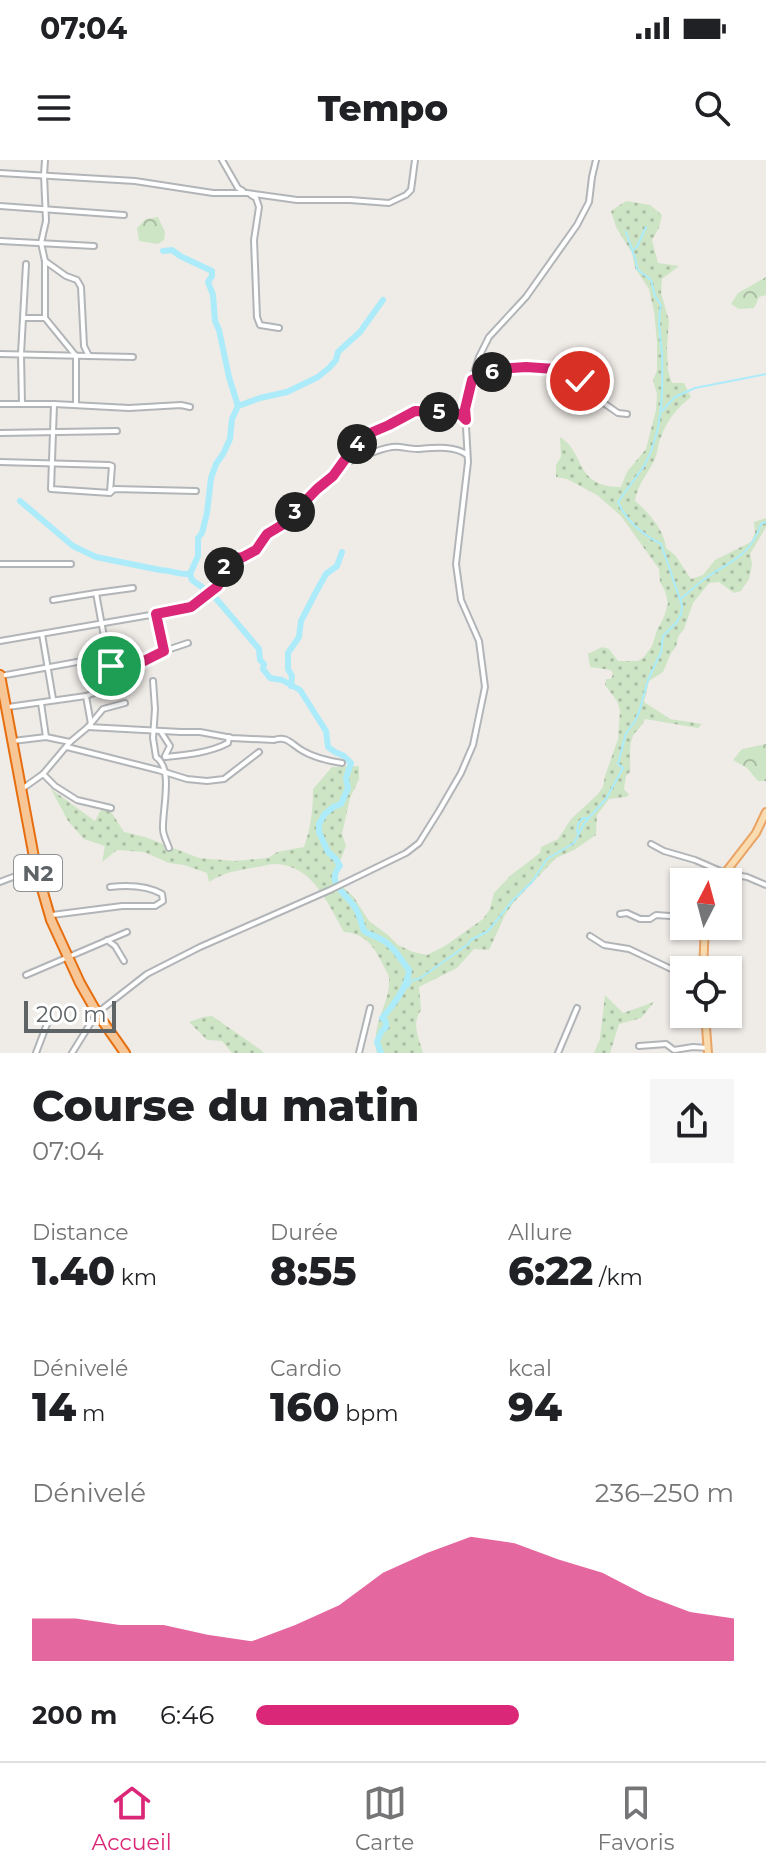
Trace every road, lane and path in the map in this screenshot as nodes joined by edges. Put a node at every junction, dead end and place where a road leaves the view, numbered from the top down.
1 (45, 160) edge
2 (222, 160) edge
3 (415, 160) edge
4 (596, 160) edge
5 (0, 173) edge
6 (44, 175) junction
7 (247, 193) junction
8 (0, 206) edge
9 (46, 210) junction
10 (124, 215) dead end
11 (0, 241) edge
12 (41, 243) junction
13 (94, 246) dead end
14 (45, 261) junction
15 (26, 264) dead end
16 (23, 318) junction
17 (45, 318) junction
18 (279, 328) dead end
19 (0, 354) edge
20 (21, 354) junction
21 (76, 356) junction
22 (89, 356) junction
23 (133, 357) dead end
24 (472, 380) junction
25 (0, 404) edge
26 (22, 404) junction
27 (54, 404) junction
28 (76, 404) junction
29 (190, 407) dead end
30 (627, 414) dead end
31 (466, 420) junction
32 (117, 431) dead end
33 (0, 433) edge
34 (54, 433) junction
35 (467, 455) junction
36 (0, 462) edge
37 (52, 463) junction
38 (343, 463) junction
39 (196, 491) dead end
40 (110, 493) junction
41 (0, 564) edge
42 (71, 564) dead end
43 (133, 588) dead end
44 (96, 593) junction
45 (53, 600) dead end
46 (156, 614) junction
47 (101, 623) junction
48 (42, 634) junction
49 (0, 641) edge
50 (188, 643) dead end
51 (164, 651) junction
52 (132, 652) dead end
53 (107, 656) junction
54 (48, 666) junction
55 (0, 675) edge
56 (153, 681) dead end
57 (102, 690) dead end
58 (86, 696) junction
59 (53, 700) junction
60 (41, 702) junction
61 (125, 703) dead end
62 (6, 707) junction
63 (90, 725) junction
64 (152, 730) junction
65 (161, 731) junction
66 (46, 737) junction
67 (229, 737) junction
68 (13, 741) junction
69 (68, 745) junction
70 (259, 752) dead end
71 (163, 758) junction
72 (342, 763) dead end
73 (164, 772) junction
74 (43, 774) junction
75 (22, 789) junction
76 (111, 808) dead end
77 (766, 812) edge
78 (651, 844) dead end
79 (169, 848) dead end
80 (36, 868) junction
81 (713, 868) edge
82 (729, 868) edge
83 (742, 876) edge
84 (0, 882) edge
85 (766, 885) edge
86 (110, 887) dead end
87 (620, 914) dead end
88 (49, 915) junction
89 (670, 916) edge
90 (127, 932) dead end
91 (590, 936) dead end
92 (107, 940) junction
93 (67, 958) junction
94 (124, 961) dead end
95 (670, 968) edge
96 (26, 975) dead end
97 (370, 1008) dead end
98 (577, 1008) dead end
99 (97, 1013) junction
100 (47, 1024) dead end
101 (706, 1028) edge
102 (639, 1046) dead end
103 (708, 1051) edge
104 (36, 1053) edge
105 (72, 1053) edge
106 (125, 1053) edge
107 (359, 1053) edge
108 (558, 1053) edge

1 - 6 street
2 - 7 street
3 - 7 street
4 - 24 street
5 - 6 street
6 - 7 street
6 - 9 street
7 - 18 street
8 - 9 street
9 - 10 street
9 - 12 street
11 - 12 street
12 - 13 street
12 - 14 street
14 - 17 street
14 - 22 street
15 - 16 street
16 - 17 street
16 - 20 street
17 - 21 street
19 - 20 street
20 - 21 street
20 - 26 street
21 - 22 street
21 - 28 street
22 - 23 street
24 - 30 street
24 - 31 street
25 - 26 street
26 - 27 street
27 - 28 street
27 - 34 street
28 - 29 street
31 - 35 street
31 - 38 street
32 - 34 street
33 - 34 street
34 - 37 street
35 - 38 street
35 - 99 street
36 - 37 street
37 - 40 street
37 - 40 street
38 - 46 street
39 - 40 street
41 - 42 street
43 - 44 street
44 - 45 street
44 - 47 street
46 - 47 street
46 - 51 street
47 - 48 street
47 - 53 street
48 - 49 street
48 - 54 street
50 - 51 street
51 - 53 street
52 - 53 street
53 - 54 street
54 - 55 street
54 - 59 street
55 - 62 highway, N2
56 - 64 street
57 - 58 street
58 - 59 street
58 - 63 street
59 - 60 street
60 - 62 street
60 - 66 street
61 - 63 street
62 - 68 highway, N2
63 - 64 street
63 - 69 street
64 - 65 street
64 - 71 street
65 - 67 street
65 - 71 street
66 - 68 street
66 - 69 street
67 - 71 street
67 - 72 street
68 - 75 highway, N2
69 - 73 street
69 - 74 street
70 - 73 street
71 - 73 street
73 - 79 street
74 - 75 street
74 - 76 street
75 - 80 highway, N2
77 - 82 main road
78 - 81 street
80 - 84 street
80 - 88 highway, N2
83 - 85 street
86 - 88 street
87 - 89 street
88 - 93 highway, N2
90 - 92 street
91 - 95 street
92 - 93 street
92 - 94 street
93 - 96 street
93 - 99 highway, N2
97 - 107 street
98 - 108 street
99 - 105 street
99 - 106 highway, N2
100 - 104 street
101 - 103 main road
102 - 103 street

